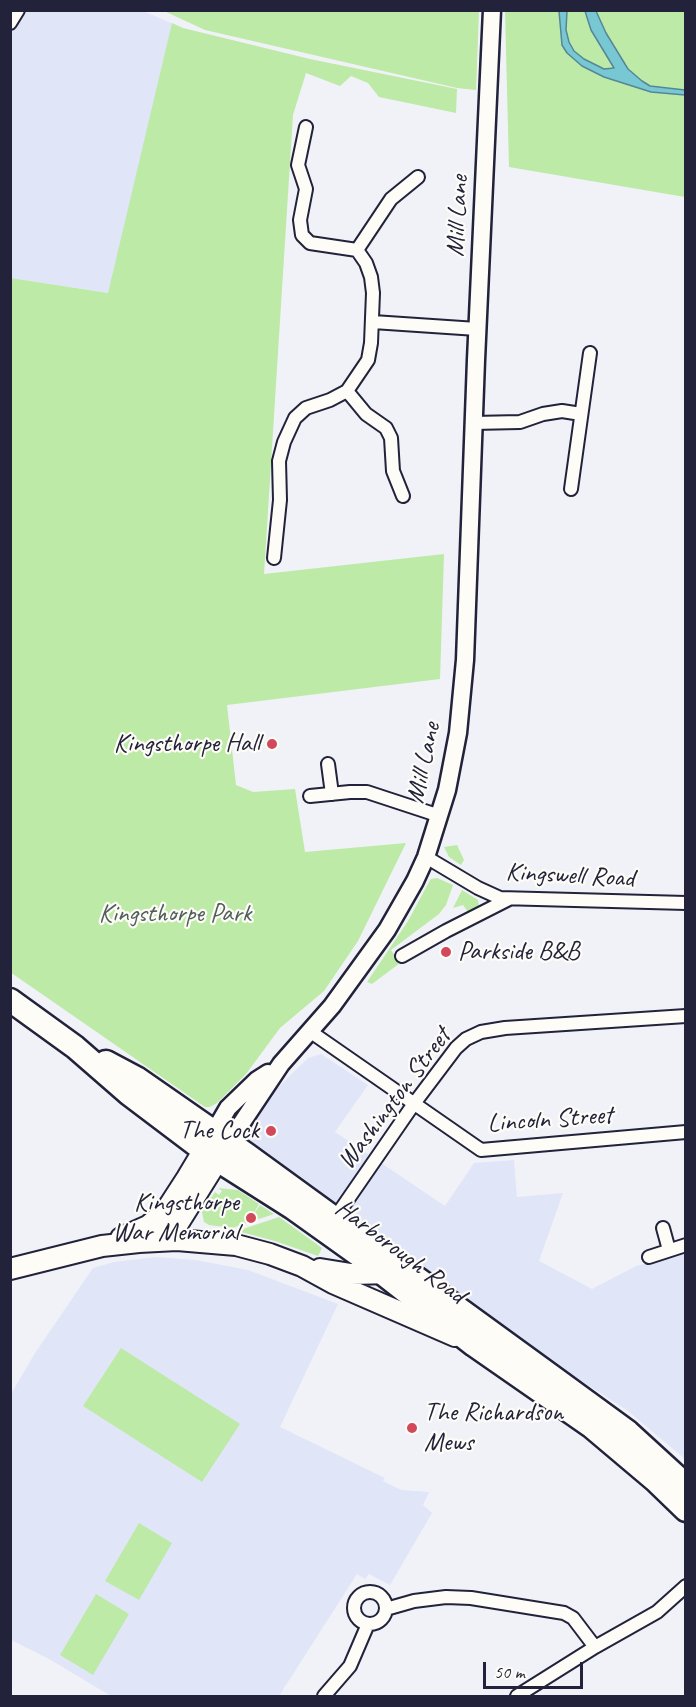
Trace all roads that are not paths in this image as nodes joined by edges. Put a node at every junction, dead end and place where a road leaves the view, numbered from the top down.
1 (18, 10) edge
2 (492, 10) edge
3 (10, 24) edge
4 (306, 127) dead end
5 (418, 177) dead end
6 (357, 250) junction
7 (373, 322) junction
8 (477, 329) junction
9 (590, 353) dead end
10 (347, 391) junction
11 (581, 414) junction
12 (473, 423) junction
13 (571, 489) dead end
14 (403, 496) dead end
15 (274, 558) dead end
16 (328, 764) dead end
17 (332, 794) junction
18 (310, 796) dead end
19 (440, 816) junction
20 (426, 857) junction
21 (509, 899) junction
22 (686, 903) edge
23 (402, 956) dead end
24 (10, 1000) edge
25 (686, 1016) edge
26 (314, 1034) junction
27 (413, 1105) junction
28 (686, 1132) edge
29 (225, 1141) junction
30 (334, 1218) junction
31 (663, 1228) dead end
32 (158, 1240) junction
33 (686, 1245) edge
34 (102, 1246) junction
35 (669, 1250) junction
36 (649, 1257) dead end
37 (302, 1266) junction
38 (10, 1269) edge
39 (382, 1273) junction
40 (417, 1278) junction
41 (474, 1345) junction
42 (686, 1485) edge
43 (686, 1510) edge
44 (686, 1586) edge
45 (386, 1609) junction
46 (368, 1624) junction
47 (595, 1647) junction
48 (324, 1696) edge
49 (517, 1696) edge

1 - 3 street
2 - 8 street, Mill Lane
4 - 6 street
5 - 6 street
6 - 7 street
7 - 8 street
7 - 10 street
8 - 12 street, Mill Lane
9 - 11 street
10 - 14 street
10 - 15 street
11 - 12 street
11 - 13 street
12 - 19 street, Mill Lane
16 - 17 street
17 - 18 street
17 - 19 street
19 - 20 street, Mill Lane
20 - 21 street, Kingswell Road
20 - 26 street, Mill Lane
21 - 22 street, Kingswell Road
21 - 23 street
24 - 29 highway, Harborough Road
25 - 27 street, Washington Street
26 - 27 street, Lincoln Street
26 - 29 street, Mill Lane
26 - 29 street
27 - 28 street, Lincoln Street
27 - 30 street, Washington Street
29 - 30 highway, Harborough Road
29 - 32 main road
29 - 34 main road
29 - 39 highway, Harborough Road
30 - 40 highway, Harborough Road
31 - 35 street
32 - 34 main road
32 - 37 main road
33 - 35 street
34 - 38 main road
35 - 36 street
37 - 39 main road
37 - 41 main road
39 - 40 main road
39 - 41 highway, Harborough Road
40 - 42 highway, Harborough Road
41 - 43 highway, Harborough Road
44 - 47 street
45 - 46 street
45 - 46 street
45 - 47 street
46 - 48 street
47 - 49 street

